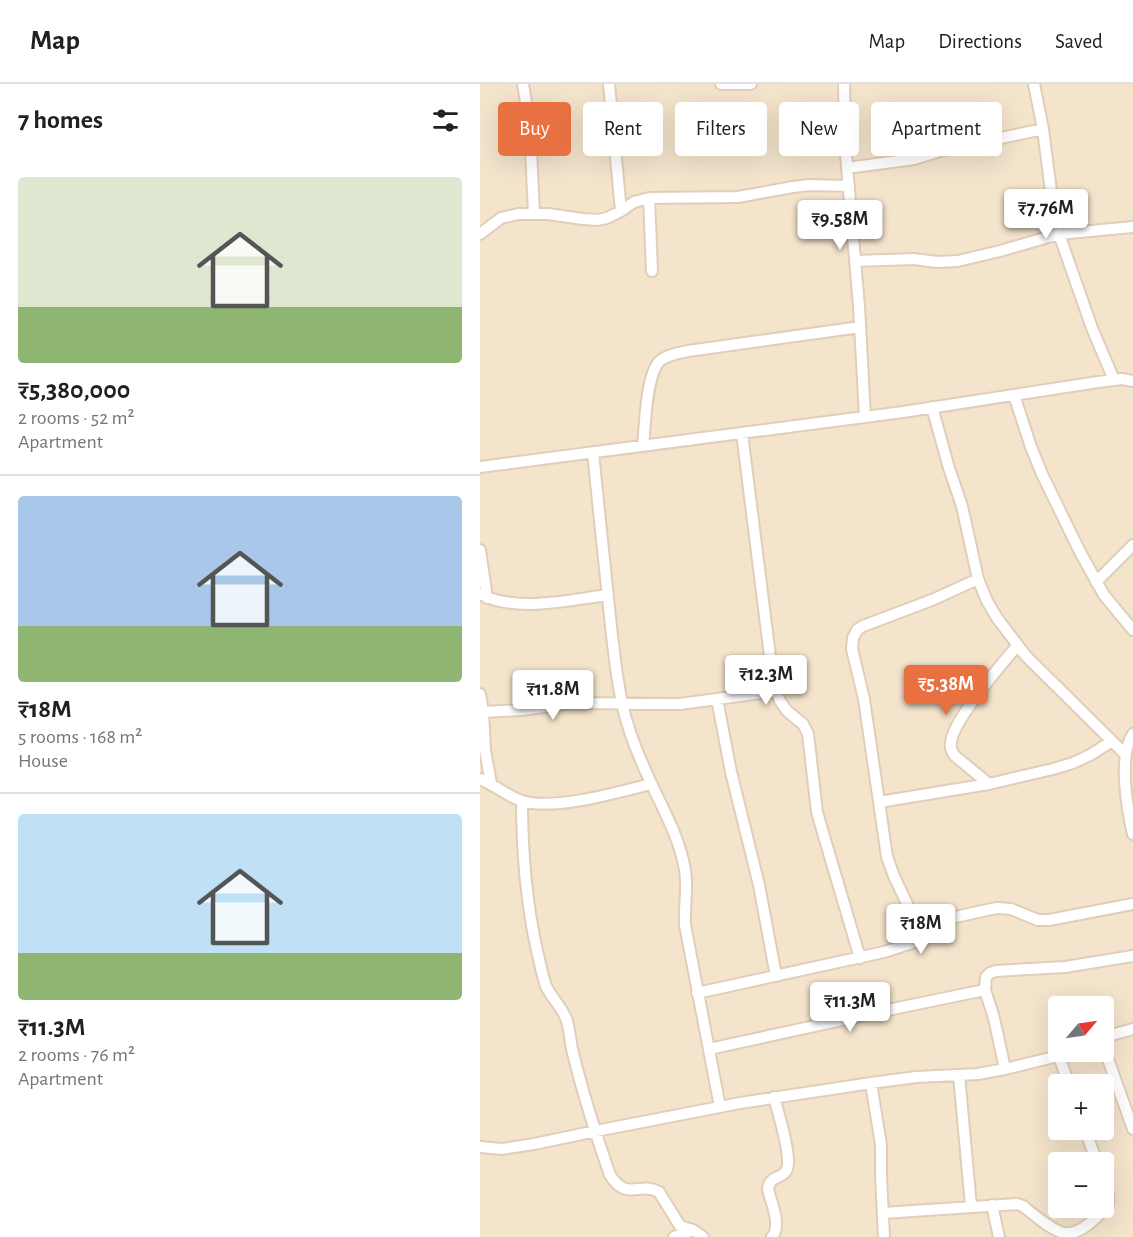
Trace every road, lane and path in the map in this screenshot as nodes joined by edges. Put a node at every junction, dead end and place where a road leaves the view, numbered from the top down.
1 (523, 84) edge
2 (609, 84) edge
3 (721, 84) edge
4 (752, 84) edge
5 (844, 84) edge
6 (1034, 84) edge
7 (1043, 129) junction
8 (847, 168) junction
9 (849, 186) junction
10 (649, 198) junction
11 (621, 212) junction
12 (534, 214) junction
13 (1133, 227) edge
14 (480, 234) edge
15 (1059, 234) junction
16 (855, 261) junction
17 (652, 271) dead end
18 (860, 327) junction
19 (1114, 380) junction
20 (1133, 381) edge
21 (1014, 395) junction
22 (932, 407) junction
23 (865, 417) junction
24 (742, 433) junction
25 (643, 446) junction
26 (593, 453) junction
27 (480, 467) edge
28 (1133, 545) edge
29 (480, 550) edge
30 (978, 579) junction
31 (1096, 582) junction
32 (608, 595) junction
33 (484, 596) edge
34 (1133, 630) edge
35 (1017, 646) junction
36 (776, 691) junction
37 (480, 694) edge
38 (717, 699) junction
39 (622, 703) junction
40 (483, 712) junction
41 (1133, 734) edge
42 (1112, 741) junction
43 (1125, 754) junction
44 (485, 781) edge
45 (651, 784) junction
46 (988, 784) junction
47 (522, 801) junction
48 (879, 802) junction
49 (1133, 834) edge
50 (1133, 904) edge
51 (923, 938) junction
52 (1133, 956) edge
53 (860, 958) junction
54 (776, 976) junction
55 (985, 990) junction
56 (697, 993) junction
57 (1133, 1029) edge
58 (1114, 1034) edge
59 (709, 1049) junction
60 (1048, 1057) edge
61 (1109, 1062) edge
62 (1005, 1069) junction
63 (959, 1075) junction
64 (871, 1083) junction
65 (774, 1097) junction
66 (720, 1107) junction
67 (1133, 1129) edge
68 (596, 1131) junction
69 (480, 1147) edge
70 (992, 1205) junction
71 (971, 1206) junction
72 (883, 1213) junction
73 (1093, 1218) edge
74 (693, 1230) junction
75 (674, 1237) edge
76 (703, 1237) edge
77 (772, 1237) edge
78 (884, 1237) edge
79 (999, 1237) edge

1 - 12 street
2 - 11 street
3 - 4 street
5 - 8 street
6 - 7 street
7 - 8 street
7 - 15 street
8 - 9 street
9 - 10 street
9 - 16 street
10 - 11 street
10 - 17 street
11 - 12 street
12 - 14 street
13 - 15 street
15 - 16 street
15 - 19 street
16 - 18 street
18 - 23 street
18 - 25 street
19 - 20 street
19 - 21 street
21 - 22 street
21 - 31 street
22 - 23 street
22 - 30 street
23 - 24 street
24 - 25 street
24 - 36 street
25 - 26 street
26 - 27 street
26 - 32 street
28 - 31 street
29 - 33 street
30 - 35 street
30 - 48 street
31 - 34 street
32 - 33 street
32 - 39 street
35 - 42 street
35 - 46 street
36 - 38 street
36 - 53 street
37 - 40 street
38 - 39 street
38 - 54 street
39 - 40 street
39 - 45 street
40 - 44 street
41 - 43 street
42 - 43 street
42 - 46 street
43 - 49 street
44 - 47 street
45 - 47 street
45 - 56 street
46 - 48 street
47 - 68 street
48 - 51 street
50 - 51 street
51 - 53 street
52 - 55 street
53 - 54 street
54 - 56 street
55 - 59 street
55 - 62 street
56 - 59 street
57 - 58 street
59 - 66 street
60 - 62 street
61 - 67 street
62 - 63 street
63 - 64 street
63 - 71 street
64 - 65 street
64 - 72 street
65 - 66 street
65 - 77 street
66 - 68 street
68 - 69 street
68 - 74 street
70 - 71 street
70 - 73 street
70 - 79 street
71 - 72 street
72 - 78 street
74 - 75 street
74 - 76 street

